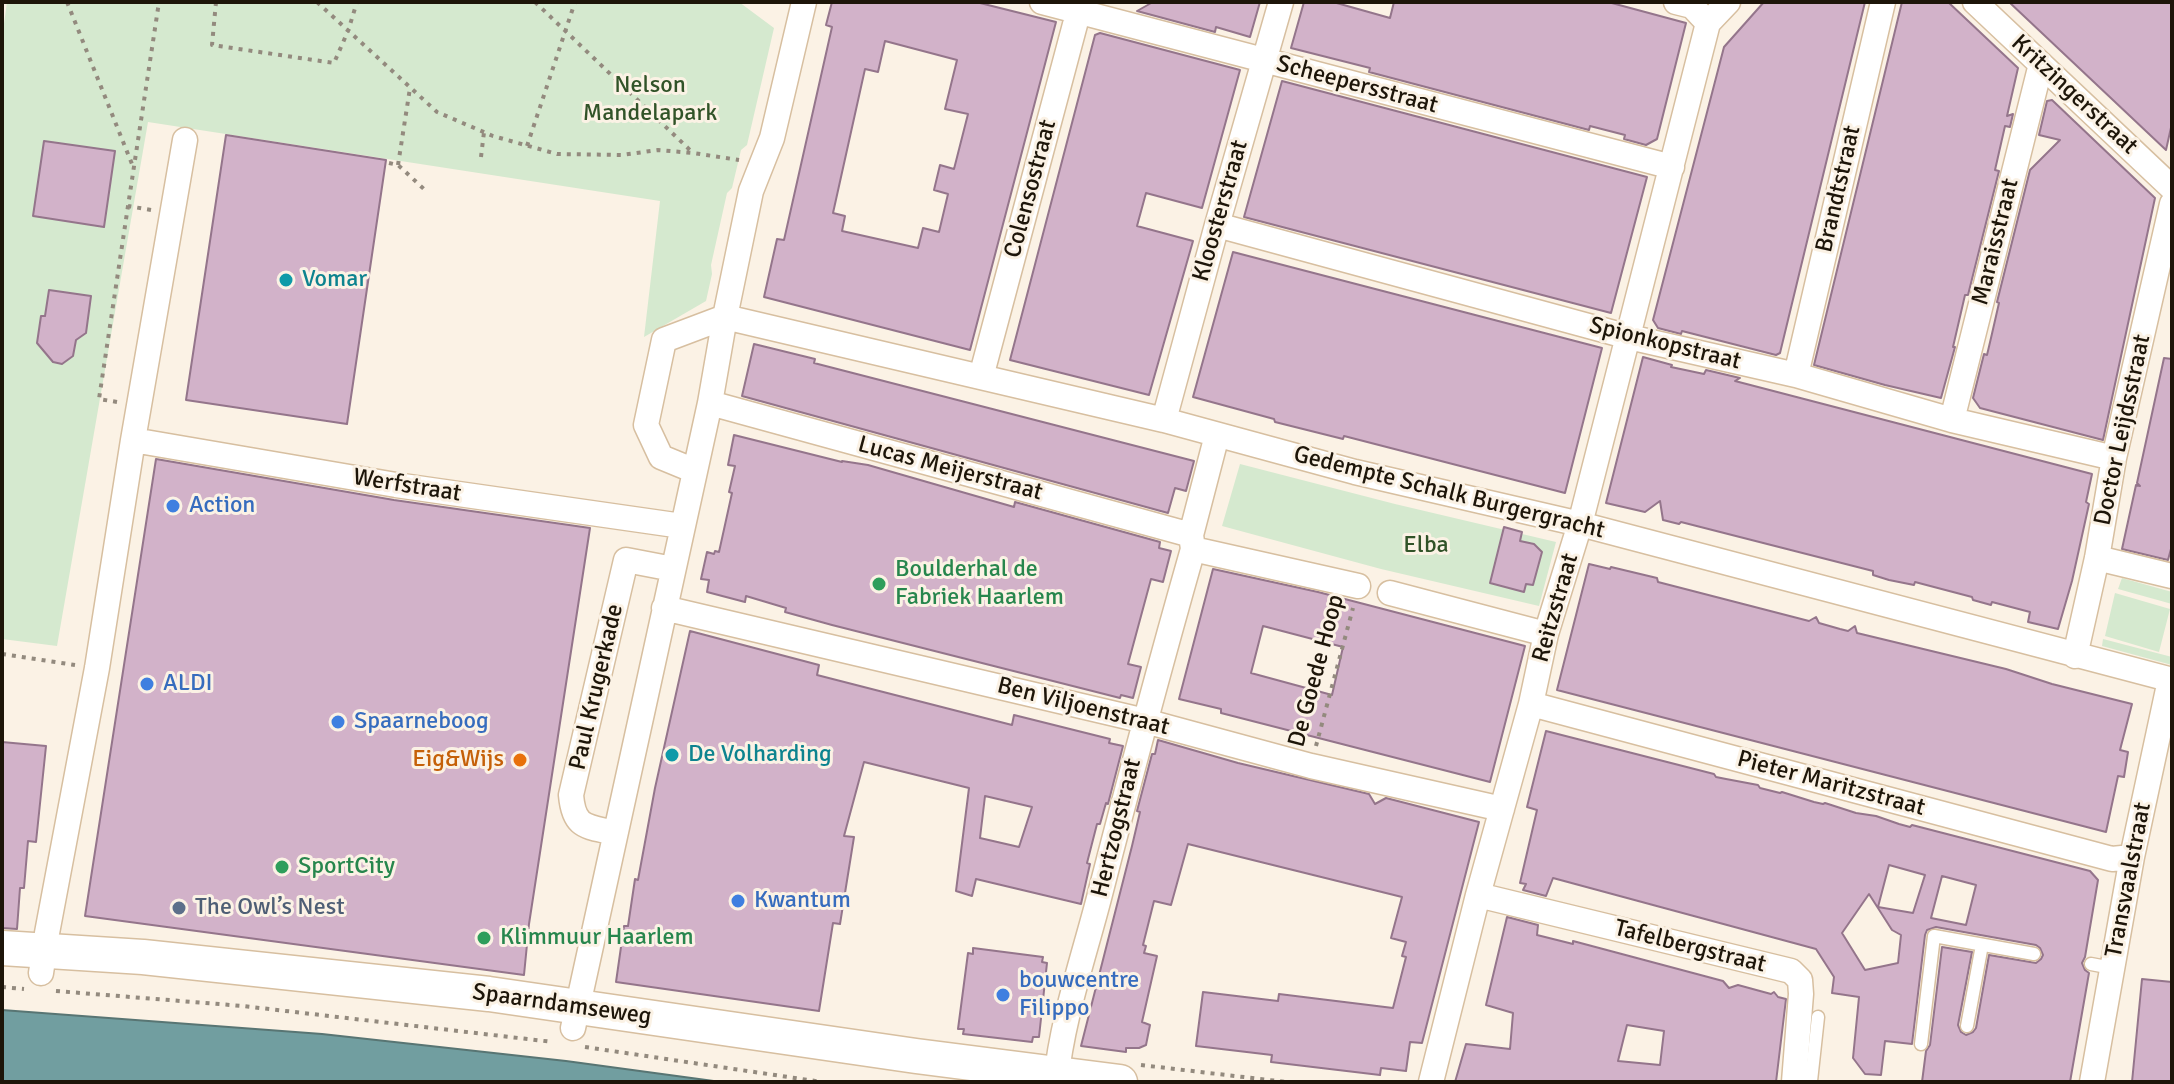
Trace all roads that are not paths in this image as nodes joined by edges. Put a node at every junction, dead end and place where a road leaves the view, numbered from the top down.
1 (804, 2) edge
2 (1042, 2) edge
3 (1281, 2) edge
4 (1676, 2) edge
5 (1728, 2) edge
6 (1883, 2) edge
7 (1975, 2) edge
8 (1080, 7) edge
9 (1708, 23) junction
10 (1264, 61) junction
11 (2041, 64) junction
12 (185, 140) dead end
13 (1672, 167) junction
14 (2172, 188) edge
15 (2172, 204) edge
16 (1217, 225) junction
17 (725, 317) junction
18 (1629, 337) junction
19 (1796, 375) junction
20 (981, 377) junction
21 (710, 403) junction
22 (1164, 420) junction
23 (1952, 420) junction
24 (1217, 435) junction
25 (133, 440) junction
26 (2114, 458) junction
27 (695, 471) junction
28 (1580, 524) junction
29 (682, 526) junction
30 (1192, 542) junction
31 (2097, 558) junction
32 (673, 569) junction
33 (2172, 576) edge
34 (1358, 586) road end
35 (1390, 593) dead end
36 (664, 608) junction
37 (1546, 634) junction
38 (2075, 656) junction
39 (2171, 680) edge
40 (1531, 704) junction
41 (1145, 721) junction
42 (1502, 809) junction
43 (615, 833) junction
44 (2132, 857) junction
45 (1478, 895) junction
46 (1982, 945) junction
47 (2, 948) edge
48 (2034, 954) dead end
49 (34, 975) edge
50 (1818, 1017) dead end
51 (1967, 1026) dead end
52 (573, 1031) junction
53 (1921, 1044) dead end
54 (1056, 1078) edge
55 (935, 1082) edge
56 (1120, 1082) edge
57 (1431, 1082) edge
58 (1794, 1082) edge
59 (1811, 1082) edge
60 (1822, 1082) edge
61 (2092, 1082) edge

1 - 17 street, Paul Krugerkade
2 - 8 street, Scheepersstraat
3 - 10 street, Kloosterstraat
4 - 9 street
5 - 9 street, Reitzstraat
6 - 19 street, Brandtstraat
7 - 11 street, Kritzingerstraat
8 - 10 street, Scheepersstraat
8 - 20 street, Colensostraat
9 - 13 street, Reitzstraat
10 - 13 street, Scheepersstraat
10 - 16 street, Kloosterstraat
11 - 14 street, Kritzingerstraat
11 - 23 street, Maraisstraat
12 - 25 street
13 - 18 street, Reitzstraat
15 - 26 street, Doctor Leijdsstraat
16 - 18 street, Spionkopstraat
16 - 22 street, Kloosterstraat
17 - 20 street, Gedempte Schalk Burgergracht
17 - 21 street, Paul Krugerkade
17 - 27 street
18 - 19 street, Spionkopstraat
18 - 28 street, Reitzstraat
19 - 23 street, Spionkopstraat
20 - 22 street, Gedempte Schalk Burgergracht
21 - 27 street, Paul Krugerkade
21 - 30 street, Lucas Meijerstraat
22 - 24 street, Gedempte Schalk Burgergracht
23 - 26 street, Spionkopstraat
24 - 28 street, Gedempte Schalk Burgergracht
24 - 30 street, Hertzogstraat
25 - 29 street, Werfstraat
25 - 49 street
26 - 31 street, Doctor Leijdsstraat
27 - 29 street, Paul Krugerkade
28 - 37 street, Reitzstraat
28 - 38 street, Gedempte Schalk Burgergracht
29 - 32 street, Paul Krugerkade
30 - 34 street, Lucas Meijerstraat
30 - 41 street, Hertzogstraat
31 - 33 street
31 - 38 street, Doctor Leijdsstraat
32 - 36 street, Paul Krugerkade
32 - 43 street, Paul Krugerkade
35 - 37 street
36 - 41 street, Ben Viljoenstraat
36 - 43 street, Paul Krugerkade
37 - 40 street, Reitzstraat
38 - 39 street, Gedempte Schalk Burgergracht
39 - 44 street, Transvaalstraat
40 - 42 street, Reitzstraat
40 - 44 street, Pieter Maritzstraat
41 - 42 street, Ben Viljoenstraat
41 - 54 street, Hertzogstraat
42 - 45 street, Reitzstraat
43 - 52 street, Paul Krugerkade
44 - 61 street, Transvaalstraat
45 - 57 street, Reitzstraat
45 - 58 street, Tafelbergstraat
46 - 48 lane
46 - 51 lane
46 - 53 lane
47 - 49 main road, Spaarndamseweg
49 - 52 main road, Spaarndamseweg
50 - 59 lane
52 - 54 main road, Spaarndamseweg
52 - 55 main road, Spaarndamseweg
54 - 56 main road, Spaarndamseweg
59 - 60 lane

